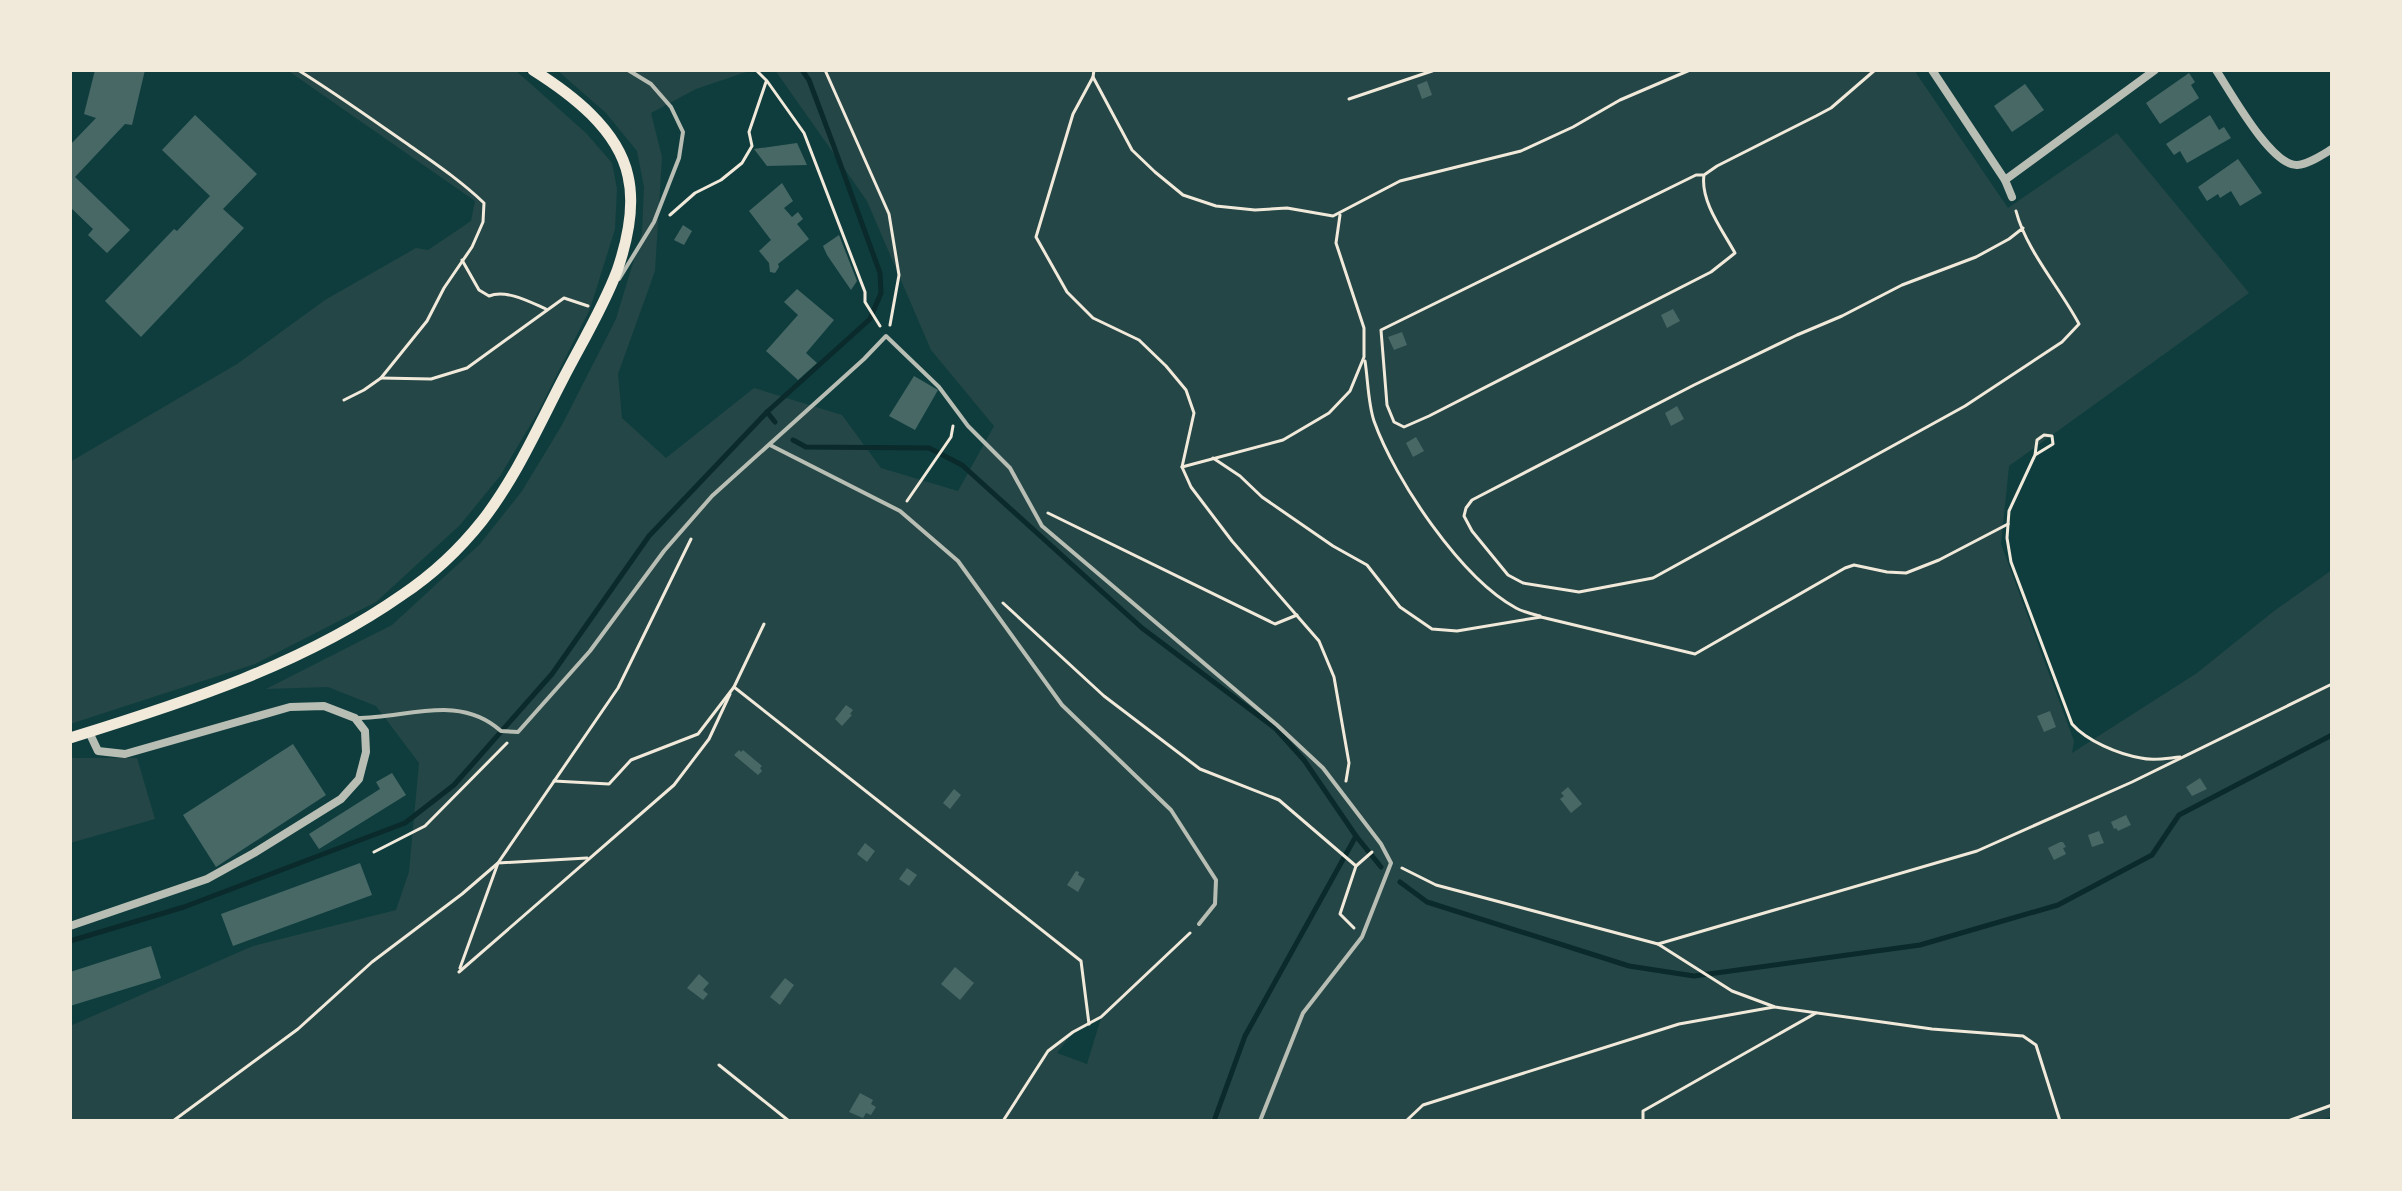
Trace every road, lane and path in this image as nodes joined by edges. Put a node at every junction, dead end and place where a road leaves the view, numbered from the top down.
1 (298, 70) edge
2 (533, 70) edge
3 (628, 70) edge
4 (756, 70) edge
5 (825, 70) edge
6 (1094, 70) edge
7 (1435, 70) edge
8 (1690, 70) edge
9 (1875, 70) edge
10 (1932, 70) edge
11 (2155, 70) edge
12 (2216, 70) edge
13 (1093, 77) junction
14 (767, 81) junction
15 (1349, 99) dead end
16 (2332, 149) edge
17 (1704, 175) junction
18 (2005, 180) junction
19 (2012, 197) dead end
20 (2015, 207) dead end
21 (1340, 213) junction
22 (666, 219) dead end
23 (2023, 228) junction
24 (462, 260) junction
25 (546, 309) junction
26 (598, 311) junction
27 (886, 336) junction
28 (1364, 357) junction
29 (381, 378) junction
30 (344, 400) dead end
31 (955, 410) junction
32 (770, 445) junction
33 (2035, 455) junction
34 (1213, 458) junction
35 (1182, 467) junction
36 (1029, 503) junction
37 (900, 511) junction
38 (2008, 524) junction
39 (692, 537) dead end
40 (1003, 602) dead end
41 (1297, 615) junction
42 (1541, 617) junction
43 (764, 624) dead end
44 (2332, 684) edge
45 (734, 687) junction
46 (355, 718) junction
47 (89, 732) junction
48 (518, 732) junction
49 (70, 738) edge
50 (2184, 757) junction
51 (554, 781) junction
52 (1345, 795) junction
53 (1381, 844) junction
54 (374, 852) dead end
55 (589, 858) junction
56 (498, 863) junction
57 (1391, 863) junction
58 (1356, 866) junction
59 (1199, 924) joint
60 (70, 926) edge
61 (1362, 937) junction
62 (1658, 944) junction
63 (1775, 1007) junction
64 (1816, 1013) junction
65 (1089, 1024) junction
66 (719, 1065) dead end
67 (2332, 1105) edge
68 (173, 1121) edge
69 (789, 1121) edge
70 (1003, 1121) edge
71 (1260, 1121) edge
72 (1406, 1121) edge
73 (1643, 1121) edge
74 (2060, 1121) edge
75 (2288, 1121) edge

1 - 24 path
2 - 26 main road
3 - 26 lane
4 - 14 path
5 - 27 path
6 - 13 path
7 - 15 path
8 - 21 path
9 - 17 path
10 - 18 street
11 - 18 street
12 - 16 street
13 - 21 path
13 - 35 path
14 - 22 path
14 - 27 path
17 - 17 path
18 - 19 street
20 - 23 path
21 - 28 path
23 - 23 path
24 - 25 path
24 - 29 path
25 - 26 path
25 - 29 path
26 - 47 main road
27 - 31 lane
27 - 32 lane
28 - 34 path
28 - 42 path
29 - 30 path
31 - 36 lane
31 - 37 path
32 - 37 lane
32 - 48 lane
33 - 33 path
33 - 38 path
34 - 35 path
34 - 42 path
35 - 41 path
36 - 41 path
36 - 52 lane
37 - 59 lane
38 - 42 path
38 - 50 path
39 - 51 path
40 - 58 path
41 - 52 path
43 - 45 path
44 - 50 path
45 - 51 path
45 - 55 path
45 - 65 path
46 - 47 street
46 - 48 lane
46 - 60 street
47 - 49 main road
48 - 54 path
50 - 62 path
51 - 56 path
52 - 53 lane
53 - 57 lane
53 - 58 path
55 - 56 path
55 - 56 path
56 - 68 path
57 - 61 lane
57 - 62 path
58 - 61 path
59 - 65 path
61 - 71 lane
62 - 63 path
63 - 64 path
63 - 72 path
64 - 73 path
64 - 74 path
65 - 70 path
66 - 69 path
67 - 75 path

